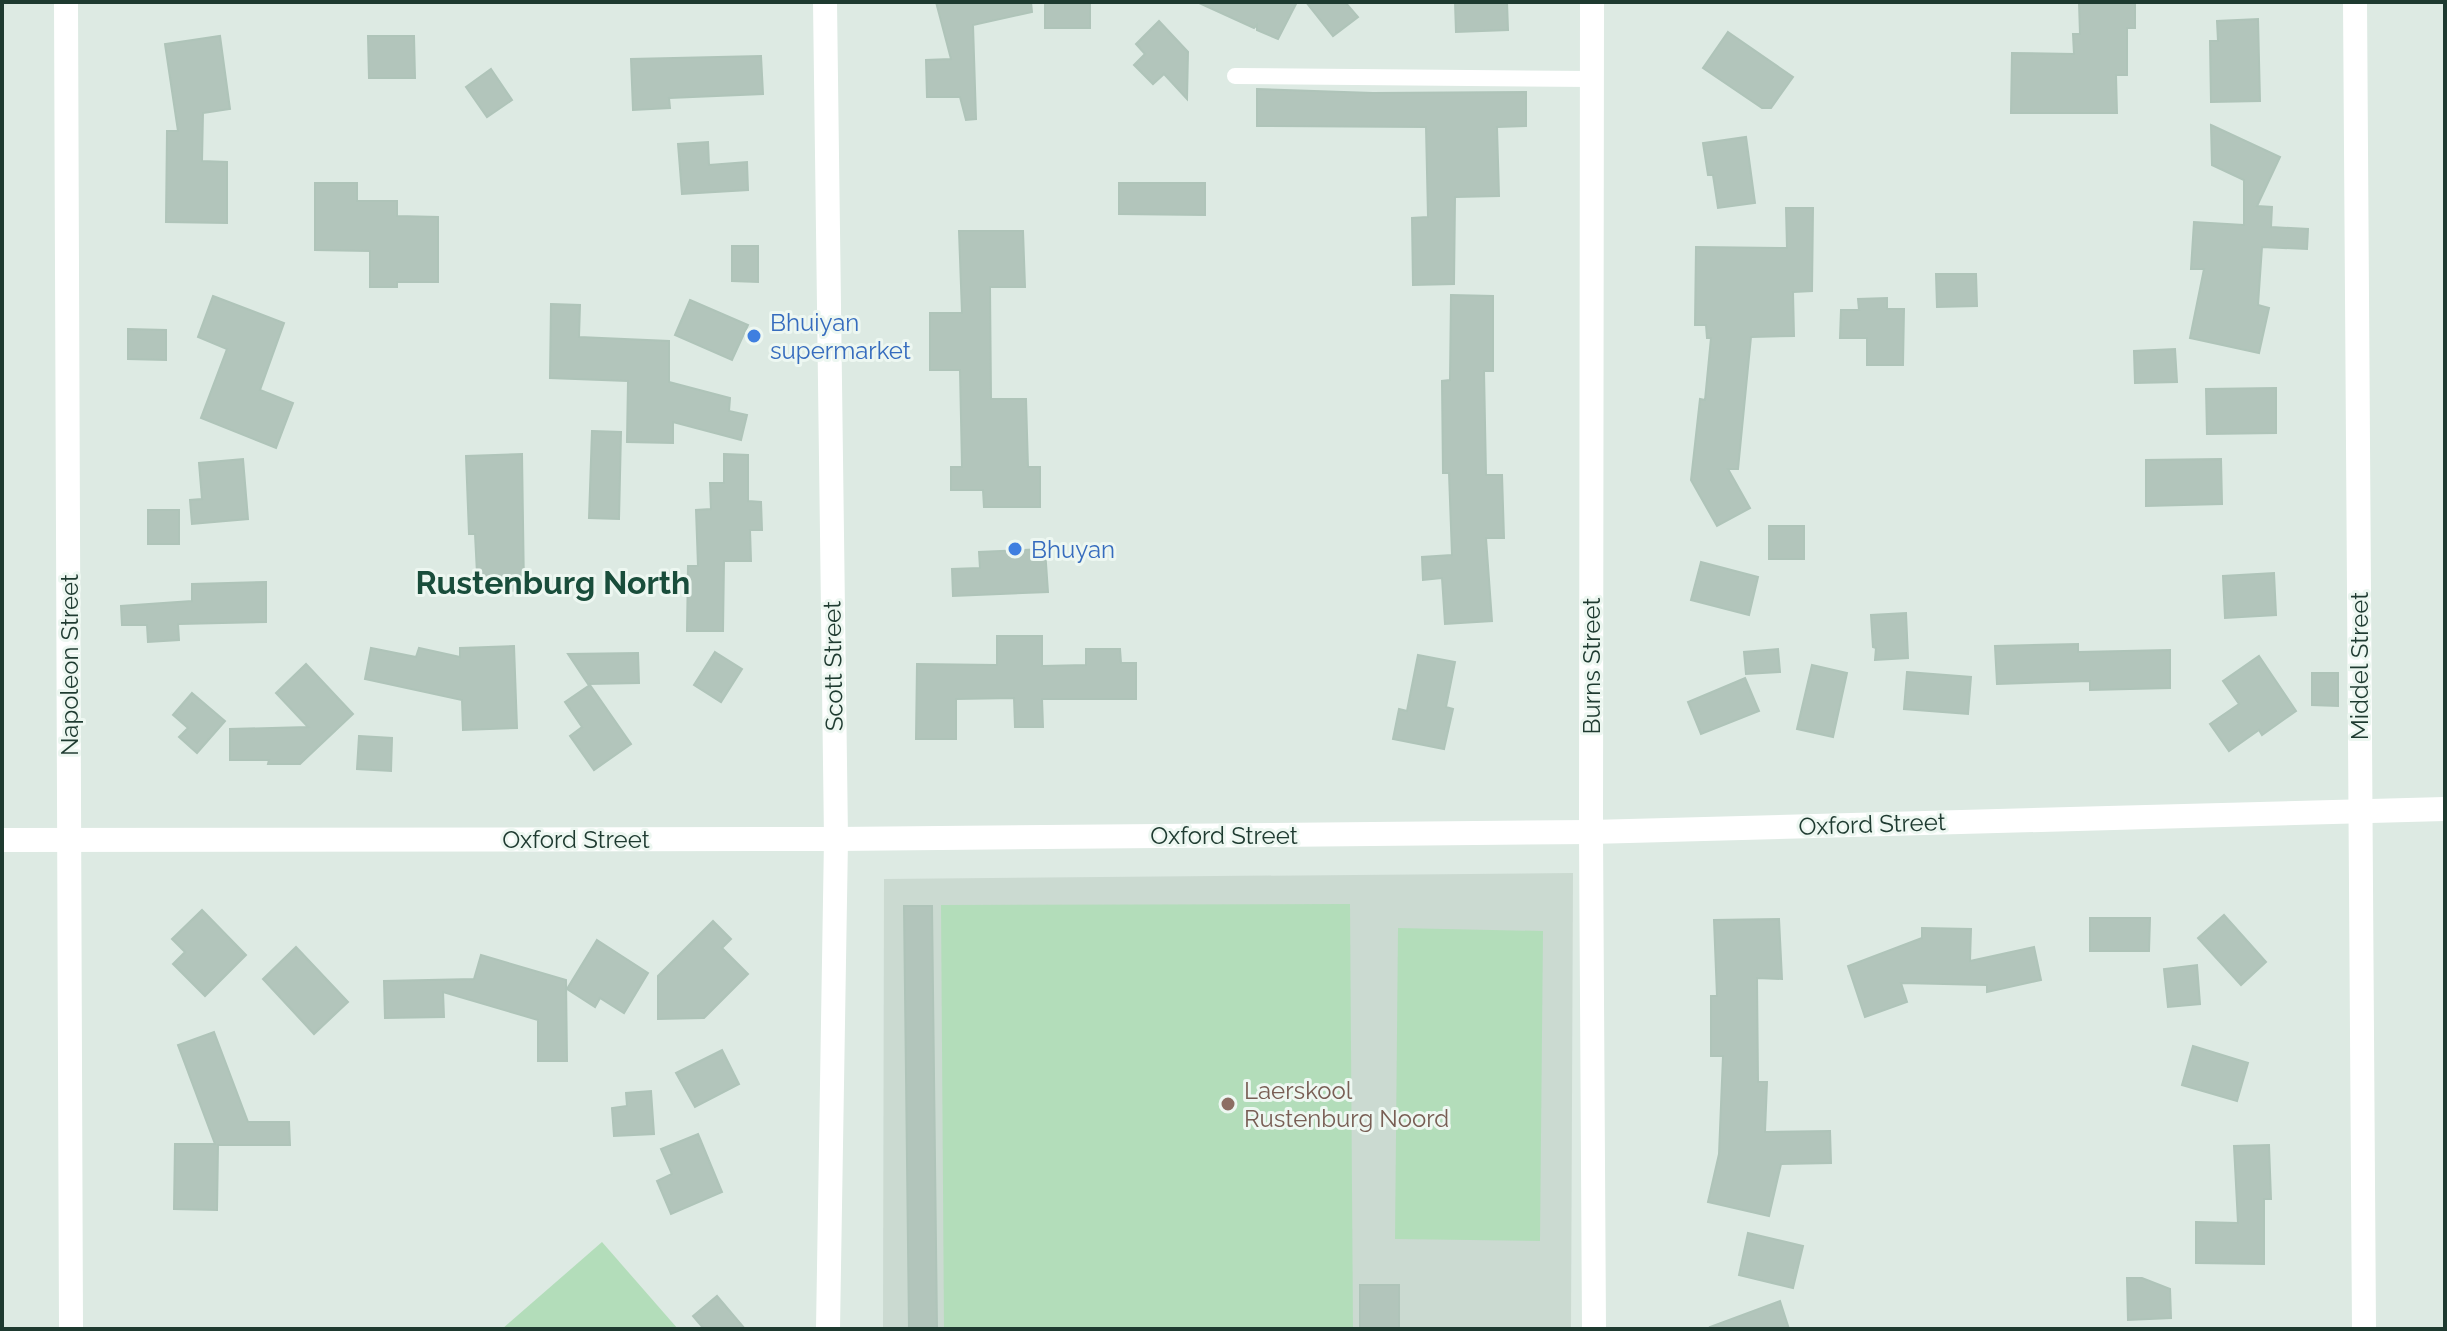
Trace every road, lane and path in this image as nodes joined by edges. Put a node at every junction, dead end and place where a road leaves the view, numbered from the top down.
1 (66, 2) edge
2 (825, 2) edge
3 (1592, 2) edge
4 (2355, 2) edge
5 (1235, 76) dead end
6 (1592, 79) junction
7 (2445, 809) edge
8 (2360, 811) junction
9 (1591, 832) junction
10 (836, 839) junction
11 (2, 840) edge
12 (70, 840) junction
13 (71, 1329) edge
14 (828, 1329) edge
15 (1594, 1329) edge
16 (2364, 1329) edge

1 - 12 street, Napoleon Street
2 - 10 street, Scott Street
3 - 6 street, Burns Street
4 - 8 street, Middel Street
5 - 6 lane
6 - 9 street, Burns Street
7 - 8 street, Oxford Street
8 - 9 street, Oxford Street
8 - 16 street, Middel Street
9 - 10 street, Oxford Street
9 - 15 street, Burns Street
10 - 12 street, Oxford Street
10 - 14 street, Scott Street
11 - 12 street, Oxford Street
12 - 13 street, Napoleon Street

